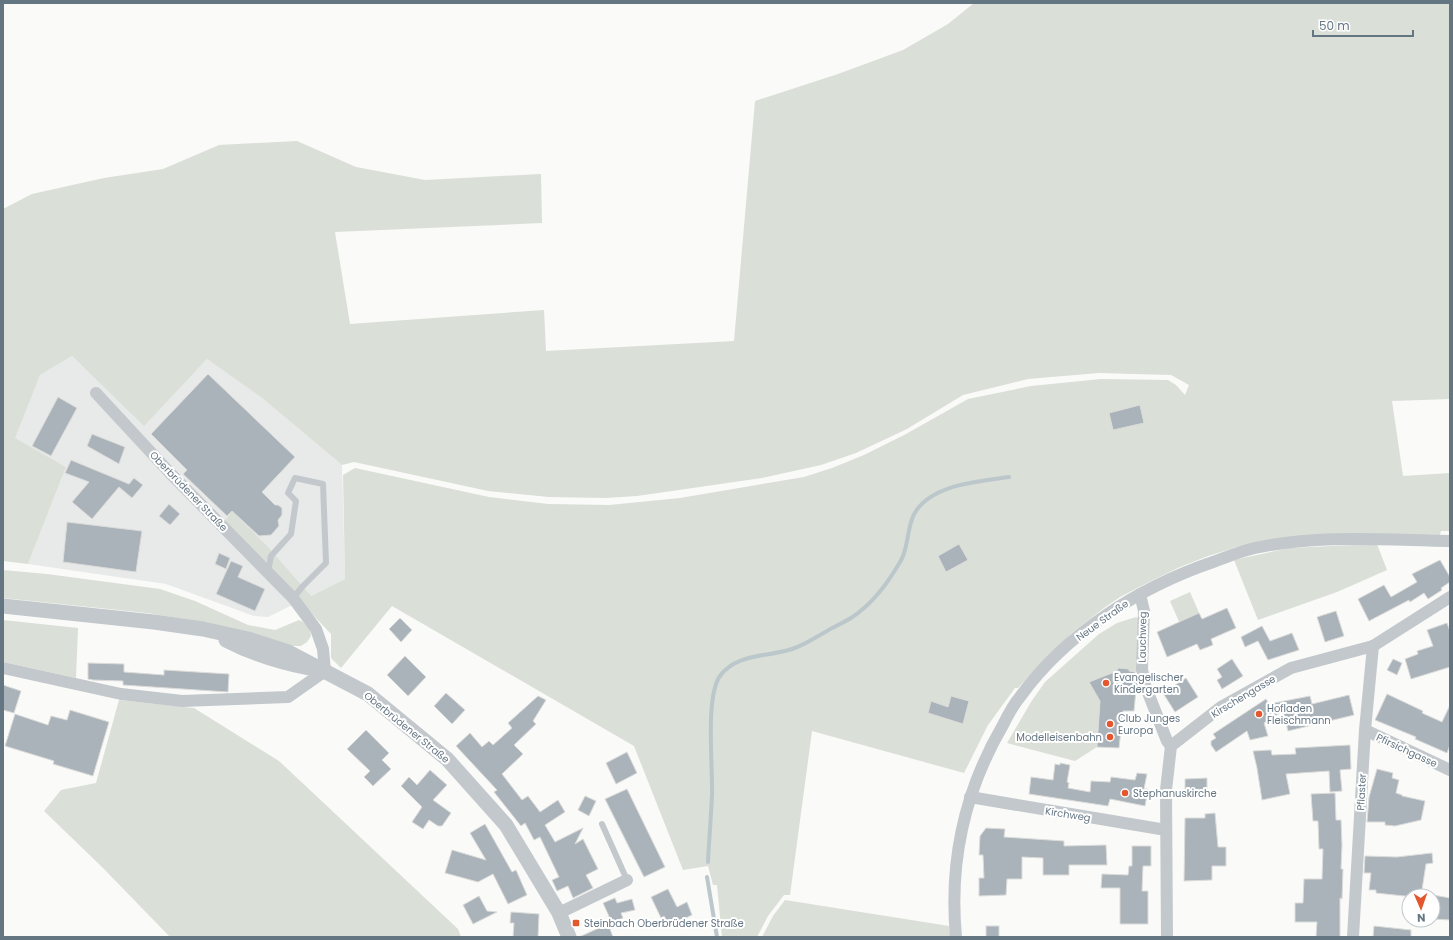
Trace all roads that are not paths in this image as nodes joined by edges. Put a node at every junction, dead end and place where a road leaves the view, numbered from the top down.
1 (96, 393) dead end
2 (1450, 541) edge
3 (268, 572) junction
4 (1140, 594) junction
5 (1450, 597) edge
6 (293, 598) junction
7 (3, 606) edge
8 (1373, 646) junction
9 (3, 668) edge
10 (325, 671) junction
11 (1365, 730) junction
12 (1171, 746) junction
13 (1450, 770) edge
14 (970, 797) junction
15 (602, 824) dead end
16 (1166, 830) junction
17 (627, 880) joint
18 (559, 913) junction
19 (570, 937) edge
20 (956, 937) edge
21 (1167, 937) edge
22 (1352, 937) edge

1 - 3 street, Oberbrüdener Straße
2 - 4 street, Neue Straße
3 - 6 street, Oberbrüdener Straße
3 - 6 lane
4 - 12 street, Lauchweg
4 - 14 street, Neue Straße
5 - 8 street, Kirschengasse
6 - 10 street, Oberbrüdener Straße
7 - 10 street, Oberbrüdener Straße
8 - 11 street, Pflaster
8 - 12 street, Kirschengasse
9 - 10 street
10 - 18 street, Oberbrüdener Straße
11 - 13 street, Pfirsichgasse
11 - 22 street, Pflaster
12 - 16 street
14 - 16 street, Kirchweg
14 - 20 street, Neue Straße
15 - 17 lane
16 - 21 street
17 - 18 street
18 - 19 street, Oberbrüdener Straße

